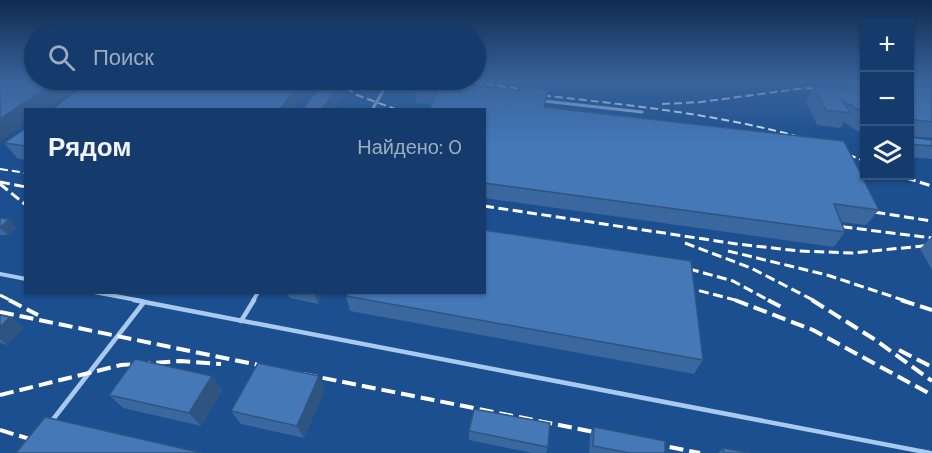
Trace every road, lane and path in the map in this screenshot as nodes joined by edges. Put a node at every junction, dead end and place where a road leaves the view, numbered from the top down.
1 (557, 102) edge
2 (642, 112) dead end
3 (0, 274) edge
4 (24, 279) edge
5 (104, 294) edge
6 (257, 294) edge
7 (144, 302) junction
8 (241, 321) junction
9 (49, 424) edge
10 (887, 445) junction
11 (890, 453) edge
12 (930, 453) edge

1 - 2 lane
3 - 4 lane
5 - 7 lane
6 - 8 lane
7 - 8 lane
7 - 9 lane
8 - 10 lane
10 - 11 lane
10 - 12 lane

